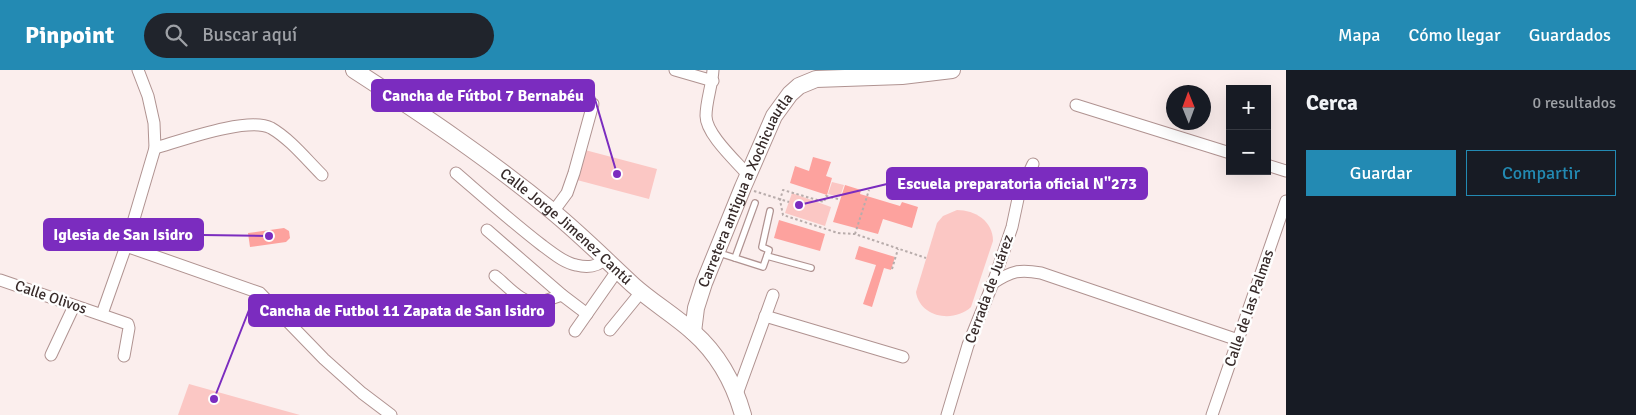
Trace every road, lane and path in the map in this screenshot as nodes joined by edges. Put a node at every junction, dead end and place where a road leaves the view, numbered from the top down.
1 (138, 70) edge
2 (354, 70) edge
3 (675, 70) edge
4 (948, 71) edge
5 (814, 74) edge
6 (713, 75) edge
7 (593, 104) dead end
8 (1076, 105) dead end
9 (155, 148) junction
10 (1226, 152) edge
11 (1033, 164) dead end
12 (1271, 166) edge
13 (1286, 170) edge
14 (456, 174) dead end
15 (322, 175) dead end
16 (745, 181) junction
17 (869, 190) dead end
18 (838, 199) dead end
19 (780, 200) junction
20 (1286, 201) edge
21 (789, 202) dead end
22 (755, 203) dead end
23 (770, 211) dead end
24 (553, 212) junction
25 (487, 230) dead end
26 (855, 234) junction
27 (126, 246) junction
28 (898, 249) junction
29 (717, 253) junction
30 (767, 256) junction
31 (735, 258) junction
32 (926, 258) dead end
33 (605, 259) junction
34 (811, 268) dead end
35 (892, 269) dead end
36 (617, 271) junction
37 (495, 276) dead end
38 (0, 280) edge
39 (993, 283) junction
40 (641, 292) junction
41 (562, 295) junction
42 (773, 295) dead end
43 (74, 306) junction
44 (102, 314) junction
45 (588, 314) junction
46 (765, 316) junction
47 (610, 330) dead end
48 (576, 331) dead end
49 (693, 332) junction
50 (1238, 340) junction
51 (51, 355) dead end
52 (124, 356) dead end
53 (903, 357) dead end
54 (737, 394) junction
55 (391, 415) edge
56 (744, 415) edge
57 (947, 415) edge
58 (1212, 415) edge

1 - 9 street
2 - 24 main road, Calle Jorge Jimenez Cantú
3 - 6 street
4 - 5 main road, Carretera antigua a Xochicuautla
5 - 16 main road, Carretera antigua a Xochicuautla
6 - 16 street
7 - 24 street
8 - 10 street
9 - 15 street
9 - 27 street
11 - 39 street, Cerrada de Juárez
12 - 13 street
14 - 33 street
16 - 19 path
16 - 29 main road, Carretera antigua a Xochicuautla
17 - 26 path
18 - 19 path
19 - 21 path
19 - 26 path
20 - 50 street, Calle de las Palmas
22 - 31 lane
23 - 30 lane
24 - 33 main road, Calle Jorge Jimenez Cantú
25 - 41 street
26 - 28 path
27 - 44 street
27 - 55 street
28 - 32 path
28 - 35 path
29 - 31 lane
29 - 49 main road, Carretera antigua a Xochicuautla
30 - 31 lane
30 - 34 lane
33 - 36 main road, Calle Jorge Jimenez Cantú
36 - 40 main road, Calle Jorge Jimenez Cantú
36 - 45 street
37 - 41 street
38 - 43 street, Calle Olivos
39 - 50 street
39 - 57 street, Cerrada de Juárez
40 - 47 street
40 - 49 main road, Calle Jorge Jimenez Cantú
41 - 45 street
42 - 46 street
43 - 44 street, Calle Olivos
43 - 51 street
44 - 52 street, Calle Olivos
45 - 48 street
46 - 53 street
46 - 54 street
49 - 54 main road, Calle Jorge Jimenez Cantú
50 - 58 street, Calle de las Palmas
54 - 56 main road, Calle Jorge Jimenez Cantú

